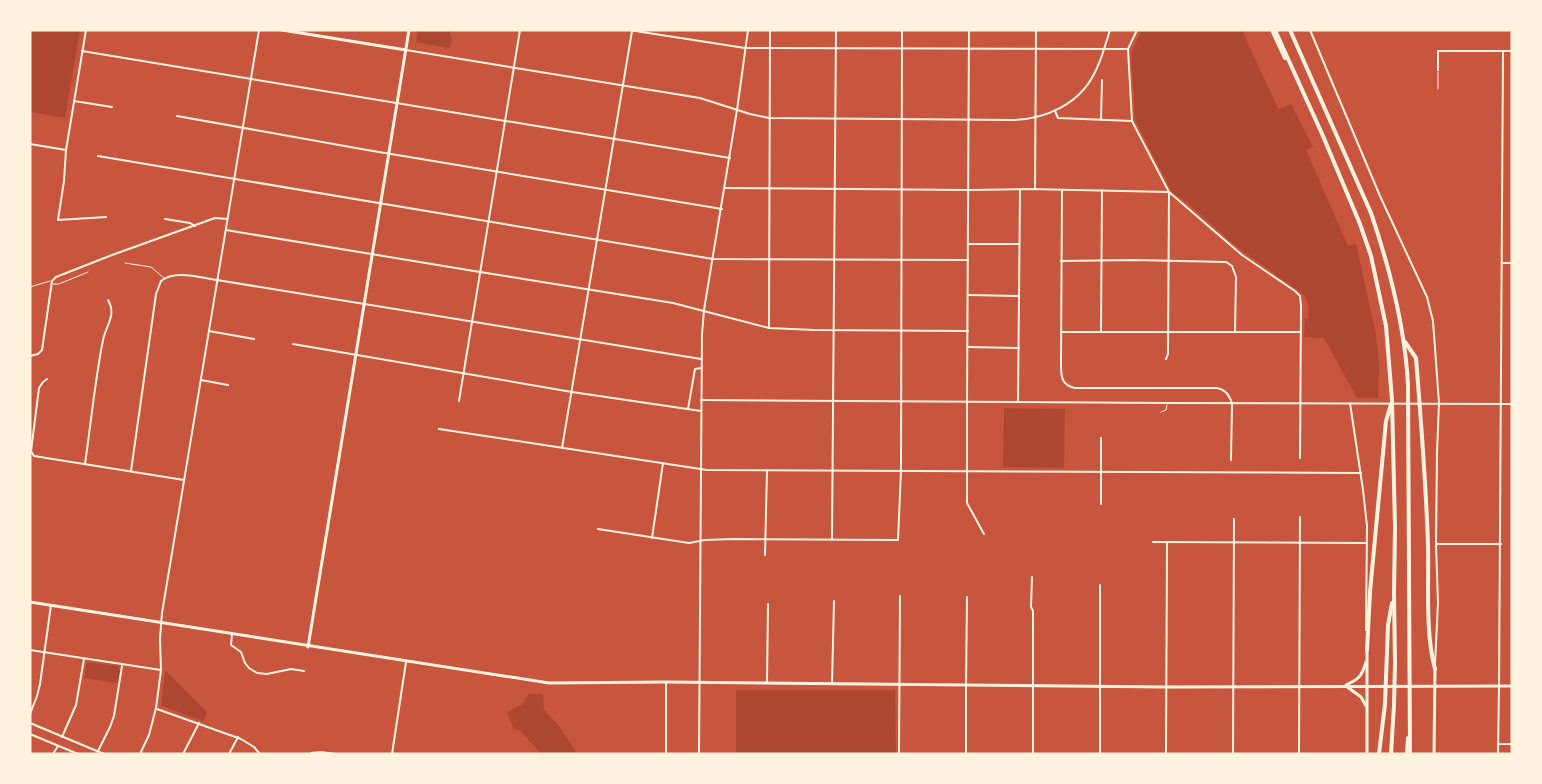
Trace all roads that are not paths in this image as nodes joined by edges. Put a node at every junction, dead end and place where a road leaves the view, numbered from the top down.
1 (86, 30) edge
2 (259, 30) edge
3 (282, 30) edge
4 (409, 30) edge
5 (520, 30) edge
6 (631, 30) edge
7 (748, 30) edge
8 (770, 30) edge
9 (836, 30) edge
10 (903, 30) edge
11 (969, 30) edge
12 (1036, 30) edge
13 (1110, 30) edge
14 (1137, 30) edge
15 (1273, 30) edge
16 (1290, 30) edge
17 (1310, 30) edge
18 (745, 48) junction
19 (770, 49) junction
20 (836, 49) junction
21 (902, 49) junction
22 (969, 49) junction
23 (1036, 49) junction
24 (1104, 49) junction
25 (1128, 49) junction
26 (406, 50) junction
27 (82, 51) junction
28 (1503, 51) junction
29 (1512, 51) edge
30 (514, 68) junction
31 (1438, 70) joint
32 (250, 78) junction
33 (1102, 80) dead end
34 (623, 86) junction
35 (1438, 89) dead end
36 (74, 101) junction
37 (397, 103) junction
38 (112, 107) dead end
39 (737, 110) junction
40 (1054, 111) junction
41 (177, 116) dead end
42 (769, 118) junction
43 (1036, 118) junction
44 (836, 119) junction
45 (902, 119) junction
46 (968, 119) junction
47 (1101, 119) junction
48 (505, 121) junction
49 (1132, 121) junction
50 (242, 128) junction
51 (614, 139) junction
52 (30, 144) edge
53 (66, 150) junction
54 (389, 153) junction
55 (98, 156) dead end
56 (730, 158) junction
57 (496, 171) junction
58 (234, 179) junction
59 (725, 188) junction
60 (606, 189) junction
61 (769, 189) junction
62 (835, 189) junction
63 (902, 189) junction
64 (1035, 189) junction
65 (969, 190) junction
66 (1020, 190) junction
67 (1062, 190) junction
68 (1102, 190) junction
69 (1168, 192) junction
70 (380, 204) junction
71 (722, 208) junction
72 (106, 218) dead end
73 (165, 219) dead end
74 (227, 219) junction
75 (488, 222) junction
76 (195, 226) junction
77 (226, 230) junction
78 (597, 240) junction
79 (968, 244) junction
80 (1020, 244) junction
81 (372, 255) junction
82 (713, 259) junction
83 (769, 260) junction
84 (835, 260) junction
85 (902, 260) junction
86 (968, 260) junction
87 (1101, 260) junction
88 (1168, 260) junction
89 (1061, 261) junction
90 (125, 263) dead end
91 (1502, 263) junction
92 (1512, 263) edge
93 (88, 272) dead end
94 (480, 272) junction
95 (165, 278) junction
96 (217, 280) junction
97 (52, 282) junction
98 (30, 287) edge
99 (589, 290) junction
100 (968, 295) junction
101 (1019, 296) junction
102 (108, 300) dead end
103 (364, 305) junction
104 (704, 310) junction
105 (472, 322) junction
106 (769, 328) junction
107 (834, 330) junction
108 (902, 330) junction
109 (209, 331) junction
110 (968, 331) junction
111 (1101, 331) junction
112 (1168, 331) junction
113 (1061, 332) junction
114 (1235, 332) junction
115 (1301, 332) junction
116 (254, 339) dead end
117 (581, 340) junction
118 (1404, 341) junction
119 (293, 344) dead end
120 (968, 347) junction
121 (1019, 348) junction
122 (356, 355) junction
123 (30, 356) edge
124 (701, 359) junction
125 (1166, 359) dead end
126 (701, 368) junction
127 (463, 373) junction
128 (47, 379) dead end
129 (201, 380) junction
130 (228, 384) dead end
131 (572, 392) junction
132 (701, 400) junction
133 (834, 400) junction
134 (1392, 400) junction
135 (459, 401) dead end
136 (901, 401) junction
137 (967, 401) junction
138 (1018, 402) junction
139 (1301, 402) junction
140 (1167, 403) junction
141 (1232, 403) junction
142 (1350, 403) junction
143 (1439, 403) junction
144 (1501, 404) junction
145 (1512, 404) edge
146 (688, 409) junction
147 (701, 411) junction
148 (1161, 412) dead end
149 (439, 429) dead end
150 (1101, 438) dead end
151 (562, 448) junction
152 (1300, 458) dead end
153 (1231, 460) dead end
154 (663, 463) junction
155 (85, 464) junction
156 (701, 469) junction
157 (767, 470) junction
158 (833, 470) junction
159 (131, 471) junction
160 (901, 471) junction
161 (968, 471) junction
162 (1101, 472) junction
163 (1361, 473) junction
164 (184, 480) junction
165 (1101, 504) dead end
166 (1300, 517) dead end
167 (1234, 519) dead end
168 (597, 529) dead end
169 (984, 534) dead end
170 (652, 538) junction
171 (766, 539) junction
172 (832, 539) junction
173 (700, 542) junction
174 (1153, 542) dead end
175 (1167, 542) junction
176 (1234, 543) junction
177 (1300, 543) junction
178 (1366, 543) junction
179 (1436, 544) junction
180 (1500, 544) junction
181 (765, 555) dead end
182 (1032, 577) dead end
183 (1100, 585) dead end
184 (1394, 593) junction
185 (900, 596) dead end
186 (968, 597) dead end
187 (834, 601) dead end
188 (30, 602) edge
189 (768, 604) dead end
190 (51, 605) junction
191 (161, 623) junction
192 (232, 634) junction
193 (308, 647) junction
194 (30, 650) edge
195 (1367, 650) junction
196 (45, 652) junction
197 (1367, 658) junction
198 (84, 659) junction
199 (406, 662) junction
200 (123, 664) junction
201 (1435, 669) junction
202 (161, 670) junction
203 (304, 671) dead end
204 (666, 682) junction
205 (699, 683) junction
206 (767, 684) junction
207 (832, 684) junction
208 (900, 685) junction
209 (966, 686) junction
210 (1033, 686) junction
211 (1345, 686) junction
212 (1499, 686) junction
213 (1512, 686) edge
214 (1100, 687) junction
215 (1167, 687) junction
216 (1233, 687) junction
217 (1299, 687) junction
218 (1367, 687) junction
219 (1435, 687) junction
220 (156, 708) junction
221 (1367, 708) junction
222 (30, 714) edge
223 (30, 723) edge
224 (199, 723) junction
225 (30, 734) edge
226 (62, 736) junction
227 (238, 737) junction
228 (1498, 744) junction
229 (1512, 744) edge
230 (58, 746) junction
231 (98, 751) junction
232 (311, 753) edge
233 (53, 754) edge
234 (78, 754) edge
235 (104, 754) edge
236 (140, 754) edge
237 (183, 754) edge
238 (229, 754) edge
239 (260, 754) edge
240 (334, 754) edge
241 (392, 754) edge
242 (666, 754) edge
243 (699, 754) edge
244 (899, 754) edge
245 (966, 754) edge
246 (1033, 754) edge
247 (1100, 754) edge
248 (1166, 754) edge
249 (1233, 754) edge
250 (1299, 754) edge
251 (1366, 754) edge
252 (1379, 754) edge
253 (1391, 754) edge
254 (1408, 754) edge
255 (1434, 754) edge
256 (1498, 754) edge

1 - 27 street
2 - 32 street
3 - 26 main road
4 - 26 main road
5 - 30 street
6 - 18 street
6 - 34 street
7 - 18 street
8 - 19 street
9 - 20 street
10 - 21 street
11 - 22 street
12 - 23 street
13 - 24 street
14 - 25 street
15 - 134 highway
16 - 118 highway
17 - 143 street
18 - 19 street
18 - 39 street
19 - 20 street
19 - 42 street
20 - 21 street
20 - 44 street
21 - 22 street
21 - 45 street
22 - 23 street
22 - 46 street
23 - 24 street
23 - 43 street
24 - 25 street
24 - 40 street
25 - 49 street
26 - 30 street
26 - 37 main road
27 - 32 street
27 - 36 street
28 - 29 street
28 - 31 street
28 - 91 street
30 - 34 street
30 - 48 street
31 - 35 lane
32 - 37 street
32 - 50 street
33 - 47 street
34 - 39 street
34 - 51 street
36 - 38 street
36 - 53 street
37 - 48 street
37 - 54 main road
39 - 42 street
39 - 56 street
40 - 43 street
40 - 47 street
41 - 50 street
42 - 44 street
42 - 61 street
43 - 46 street
43 - 64 street
44 - 45 street
44 - 62 street
45 - 46 street
45 - 63 street
46 - 65 street
47 - 49 street
48 - 51 street
48 - 57 street
49 - 69 street
50 - 54 street
50 - 58 street
51 - 56 street
51 - 60 street
52 - 53 street
53 - 72 street
54 - 57 street
54 - 70 main road
55 - 58 street
56 - 59 street
57 - 60 street
57 - 75 street
58 - 70 street
58 - 74 street
59 - 61 street
59 - 71 street
60 - 71 street
60 - 78 street
61 - 62 street
61 - 83 street
62 - 63 street
62 - 84 street
63 - 65 street
63 - 85 street
64 - 66 street
64 - 67 street
65 - 66 street
65 - 79 street
66 - 80 street
67 - 68 street
67 - 89 street
68 - 69 street
68 - 87 street
69 - 88 street
69 - 115 street
70 - 75 street
70 - 81 main road
71 - 82 street
73 - 76 street
74 - 76 street
74 - 77 street
75 - 78 street
75 - 94 street
76 - 97 street
77 - 81 street
77 - 96 street
78 - 82 street
78 - 99 street
79 - 80 street
79 - 86 street
80 - 101 street
81 - 94 street
81 - 103 main road
82 - 83 street
82 - 104 street
83 - 84 street
83 - 106 street
84 - 85 street
84 - 107 street
85 - 86 street
85 - 108 street
86 - 100 street
87 - 88 street
87 - 89 street
87 - 111 street
88 - 112 street
88 - 114 street
89 - 113 street
90 - 95 lane
91 - 92 street
91 - 144 street
93 - 97 lane
94 - 99 street
94 - 105 street
95 - 96 street
95 - 159 street
96 - 103 street
96 - 109 street
97 - 98 lane
97 - 123 street
99 - 104 street
99 - 117 street
100 - 101 street
100 - 110 street
101 - 121 street
102 - 155 street
103 - 105 street
103 - 122 main road
104 - 106 street
104 - 124 street
105 - 117 street
105 - 127 street
106 - 107 street
107 - 108 street
107 - 133 street
108 - 110 street
108 - 136 street
109 - 116 street
109 - 129 street
110 - 120 street
111 - 112 street
111 - 113 street
112 - 114 street
112 - 125 street
113 - 141 street
114 - 115 street
115 - 139 street
117 - 124 street
117 - 131 street
118 - 201 highway
118 - 254 highway
119 - 122 street
120 - 121 street
120 - 137 street
121 - 138 street
122 - 127 street
122 - 193 main road
124 - 126 street
126 - 132 street
126 - 146 street
127 - 131 street
127 - 135 street
128 - 155 street
129 - 130 street
129 - 164 street
131 - 146 street
131 - 151 street
132 - 133 street
132 - 147 street
133 - 136 street
133 - 158 street
134 - 184 highway
134 - 195 highway
136 - 137 street
136 - 160 street
137 - 138 street
137 - 161 street
138 - 140 street
139 - 141 street
139 - 142 street
139 - 152 street
140 - 141 street
140 - 148 lane
141 - 153 street
142 - 143 street
142 - 163 street
143 - 144 street
143 - 179 street
144 - 145 street
144 - 180 street
146 - 147 street
147 - 156 street
149 - 151 street
150 - 162 street
151 - 154 street
154 - 156 street
154 - 170 street
155 - 159 street
156 - 157 street
156 - 173 street
157 - 158 street
157 - 171 street
158 - 160 street
158 - 172 street
159 - 164 street
160 - 161 street
160 - 172 street
161 - 162 street
161 - 169 street
162 - 163 street
162 - 165 street
163 - 178 street
164 - 191 street
166 - 177 street
167 - 176 street
168 - 170 street
170 - 173 street
171 - 172 street
171 - 173 street
171 - 181 street
173 - 205 street
174 - 175 street
175 - 176 street
175 - 215 street
176 - 177 street
176 - 216 street
177 - 178 street
177 - 217 street
178 - 195 street
179 - 180 street
179 - 201 street
180 - 212 street
182 - 210 street
183 - 214 street
184 - 252 highway
184 - 253 highway
185 - 208 street
186 - 209 street
187 - 207 street
188 - 190 main road
189 - 206 street
190 - 191 main road
190 - 196 street
191 - 192 main road
191 - 202 street
192 - 193 main road
192 - 203 street
193 - 199 main road
194 - 196 street
195 - 197 main road
196 - 198 street
196 - 222 street
197 - 211 main road
197 - 218 main road
198 - 200 street
198 - 226 street
199 - 204 main road
199 - 241 street
200 - 202 street
200 - 231 street
201 - 219 main road
202 - 220 street
204 - 205 main road
204 - 242 street
205 - 206 main road
205 - 243 street
206 - 207 main road
207 - 208 main road
208 - 209 main road
208 - 244 street
209 - 210 main road
209 - 245 street
210 - 214 main road
210 - 246 street
211 - 217 main road
211 - 218 main road
211 - 221 main road
212 - 213 main road
212 - 219 main road
212 - 228 street
214 - 215 main road
214 - 247 street
215 - 216 main road
215 - 248 street
216 - 217 main road
216 - 249 street
217 - 250 street
218 - 219 main road
218 - 221 main road
219 - 255 main road
220 - 224 street
220 - 236 street
221 - 251 main road
223 - 226 street
224 - 227 street
224 - 237 street
225 - 230 street
226 - 231 street
227 - 238 street
227 - 239 street
228 - 229 street
228 - 256 street
230 - 233 street
230 - 234 street
231 - 235 street
232 - 240 street

